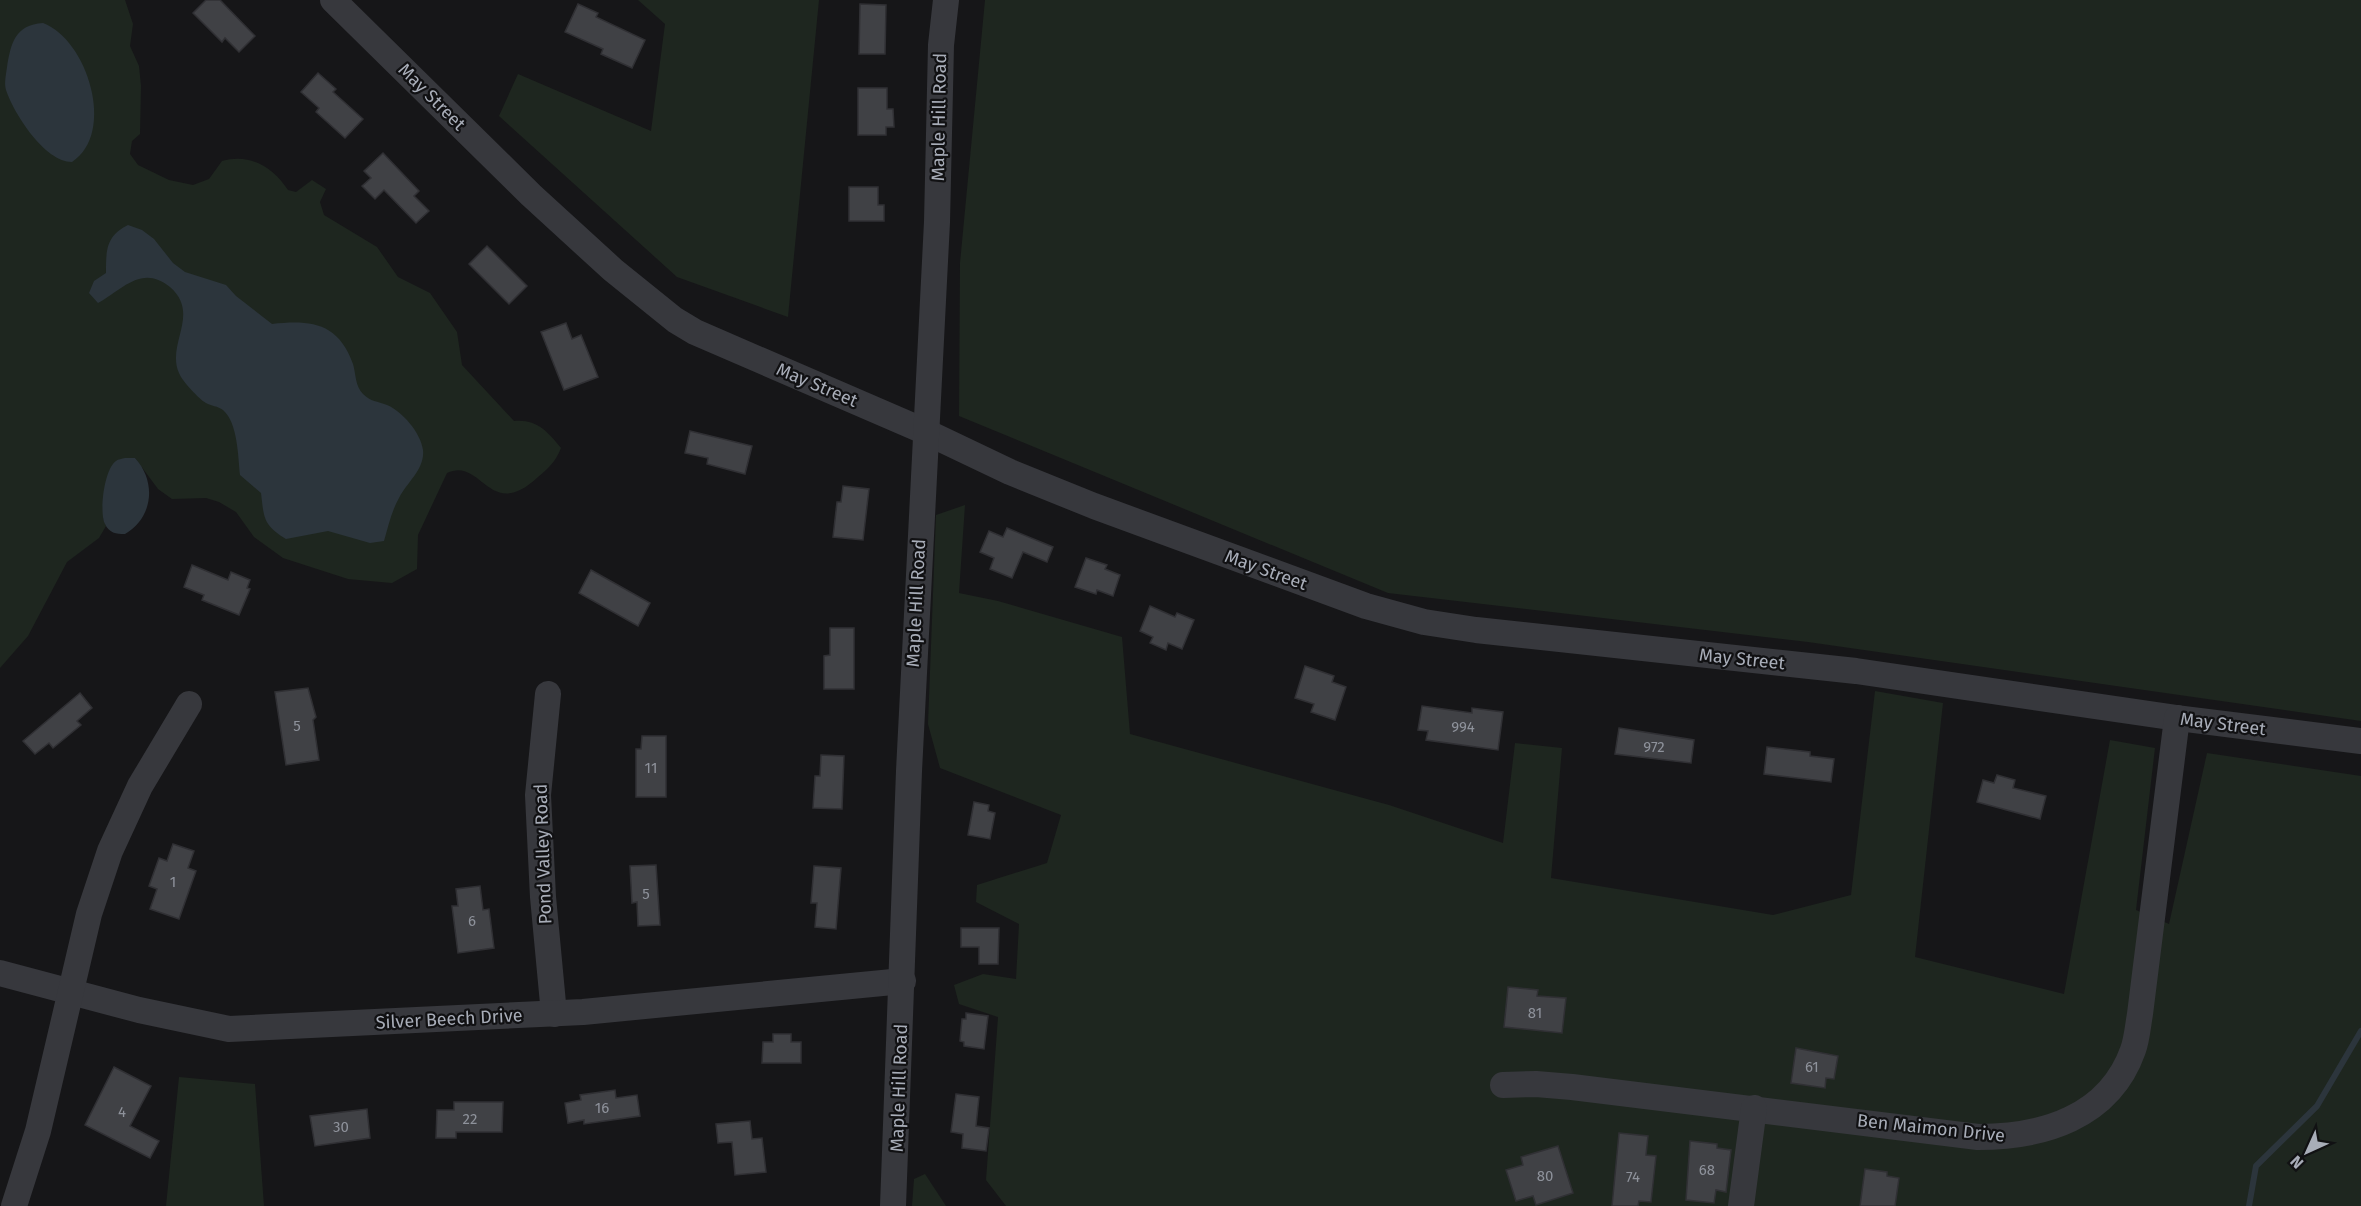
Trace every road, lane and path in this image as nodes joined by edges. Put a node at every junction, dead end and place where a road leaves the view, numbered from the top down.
1 (333, 0) edge
2 (946, 0) edge
3 (924, 430) junction
4 (548, 694) dead end
5 (189, 704) dead end
6 (2177, 718) junction
7 (2361, 741) edge
8 (0, 972) edge
9 (903, 981) junction
10 (69, 991) junction
11 (554, 1014) junction
12 (1503, 1085) dead end
13 (1754, 1108) junction
14 (14, 1206) edge
15 (893, 1206) edge
16 (1741, 1206) edge

1 - 3 street, May Street
2 - 3 street, Maple Hill Road
3 - 6 street, May Street
3 - 9 street, Maple Hill Road
4 - 11 street, Pond Valley Road
5 - 10 street
6 - 7 street, May Street
6 - 13 street, Ben Maimon Drive
8 - 10 street, Silver Beech Drive
9 - 11 street, Silver Beech Drive
9 - 15 street, Maple Hill Road
10 - 11 street, Silver Beech Drive
10 - 14 street
12 - 13 street, Ben Maimon Drive
13 - 16 street

